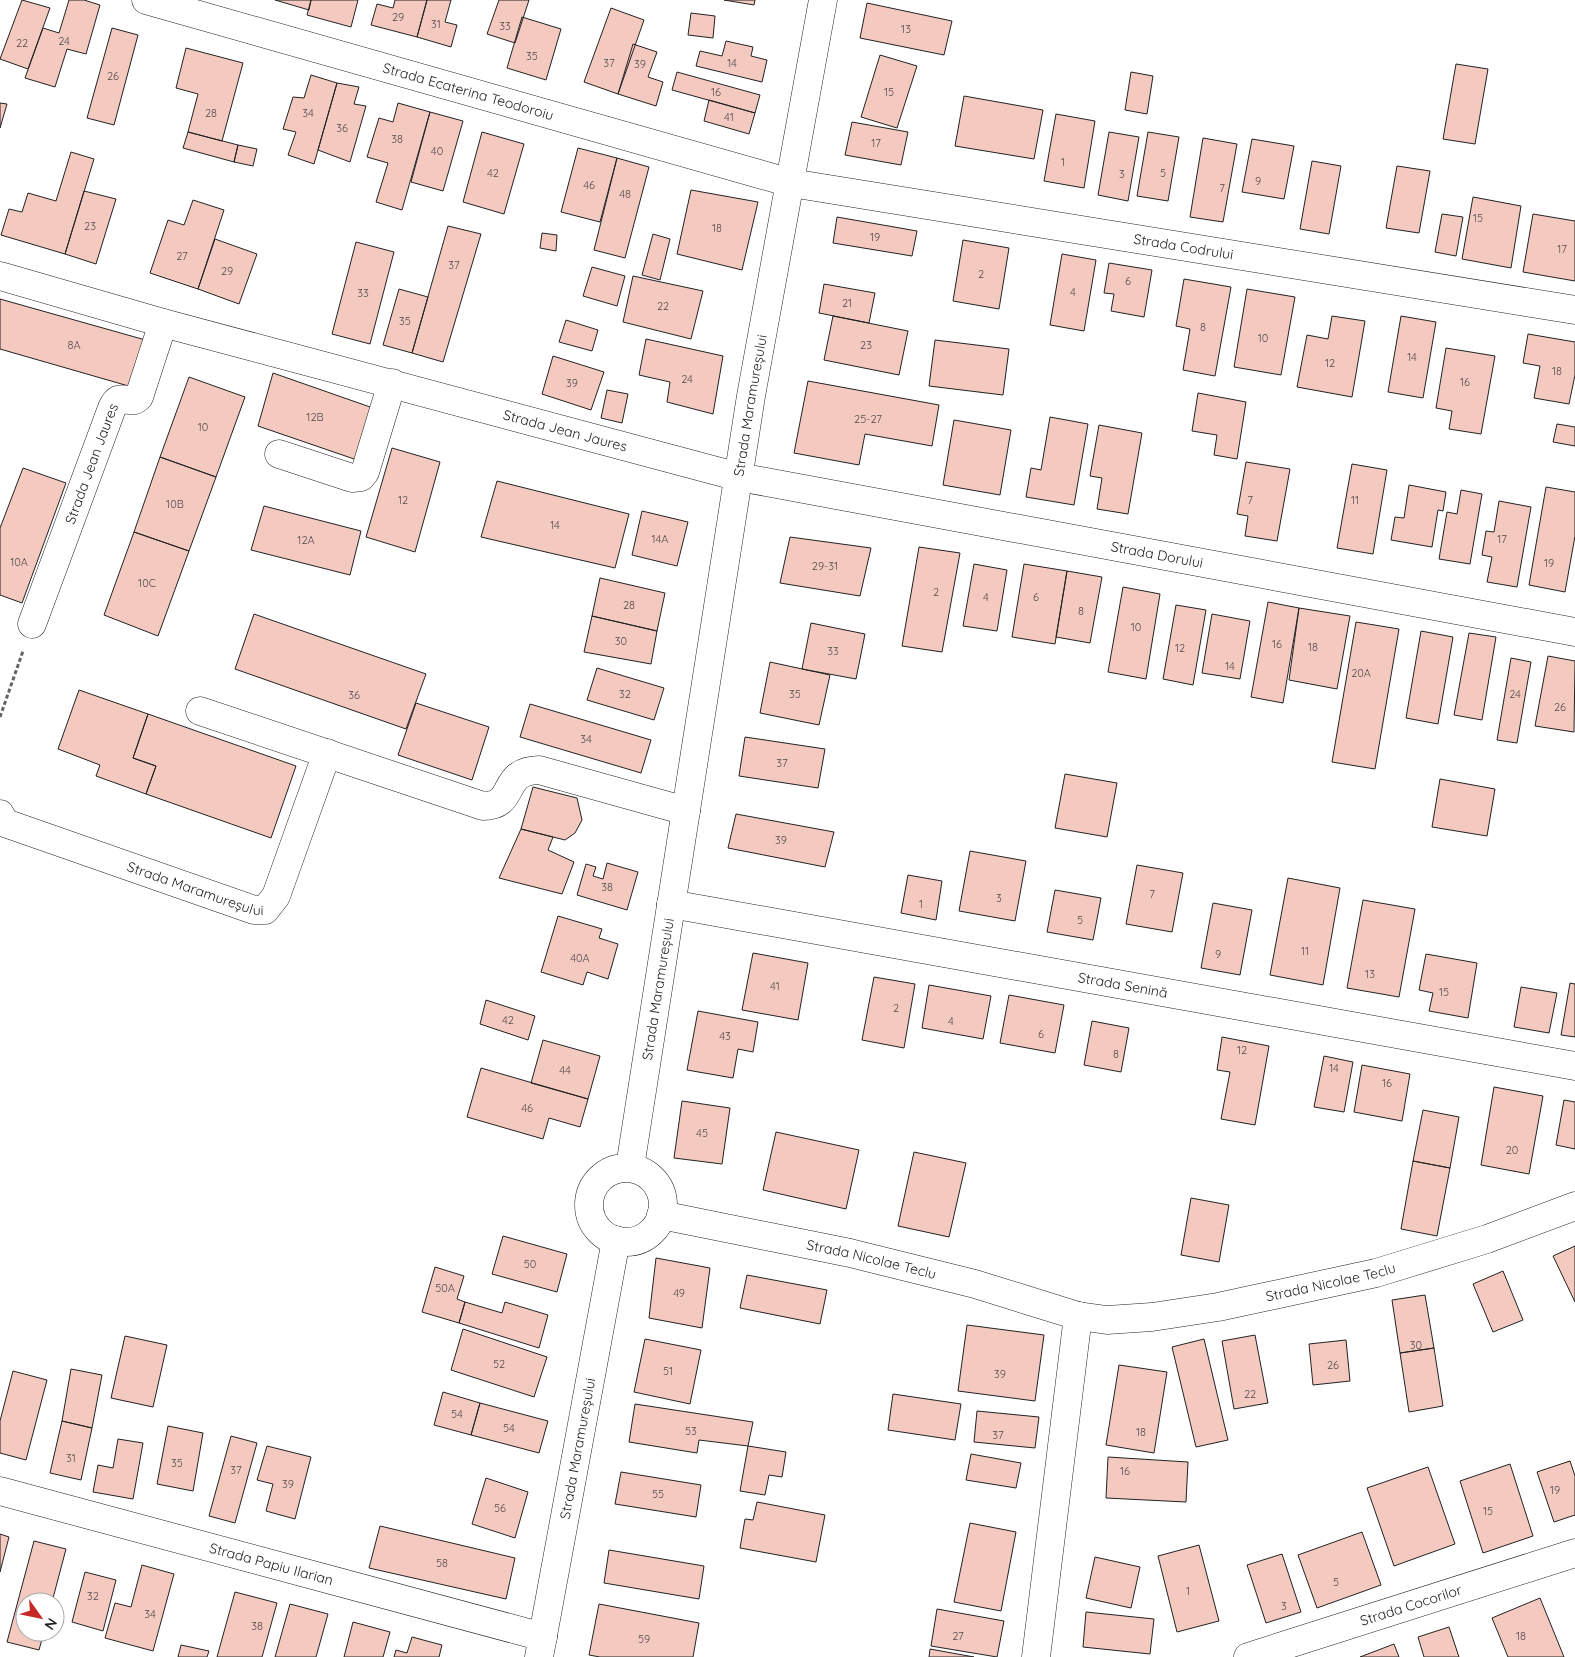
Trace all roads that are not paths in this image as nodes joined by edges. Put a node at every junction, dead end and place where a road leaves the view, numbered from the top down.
1 (146, 0) edge
2 (822, 0) edge
3 (791, 183) junction
4 (0, 276) edge
5 (1575, 310) edge
6 (163, 323) junction
7 (392, 383) junction
8 (279, 454) dead end
9 (738, 477) junction
10 (32, 624) road end
11 (1575, 632) edge
12 (200, 711) dead end
13 (327, 753) junction
14 (686, 811) junction
15 (0, 814) edge
16 (671, 904) junction
17 (1575, 1066) edge
18 (630, 1167) junction
19 (1575, 1206) edge
20 (661, 1215) junction
21 (616, 1240) junction
22 (1078, 1316) junction
23 (0, 1491) edge
24 (1575, 1553) edge
25 (541, 1647) edge
26 (1036, 1657) edge
27 (1248, 1657) edge

1 - 3 street, Strada Ecaterina Teodoroiu
2 - 3 street, Strada Maramureșului
3 - 5 street, Strada Codrului
3 - 9 street, Strada Maramureșului
4 - 6 street, Strada Jean Jaures
6 - 7 street, Strada Jean Jaures
6 - 10 street, Strada Jean Jaures
7 - 8 street
7 - 9 street, Strada Jean Jaures
9 - 11 street, Strada Dorului
9 - 14 street, Strada Maramureșului
12 - 13 street
13 - 14 street
13 - 15 street, Strada Maramureșului
14 - 16 street, Strada Maramureșului
16 - 17 street, Strada Senină
16 - 18 street, Strada Maramureșului
18 - 20 street
18 - 21 street
19 - 22 street, Strada Nicolae Teclu
20 - 21 street
20 - 22 street, Strada Nicolae Teclu
21 - 25 street, Strada Maramureșului
22 - 26 street
23 - 25 street, Strada Papiu Ilarian
24 - 27 street, Strada Cocorilor

